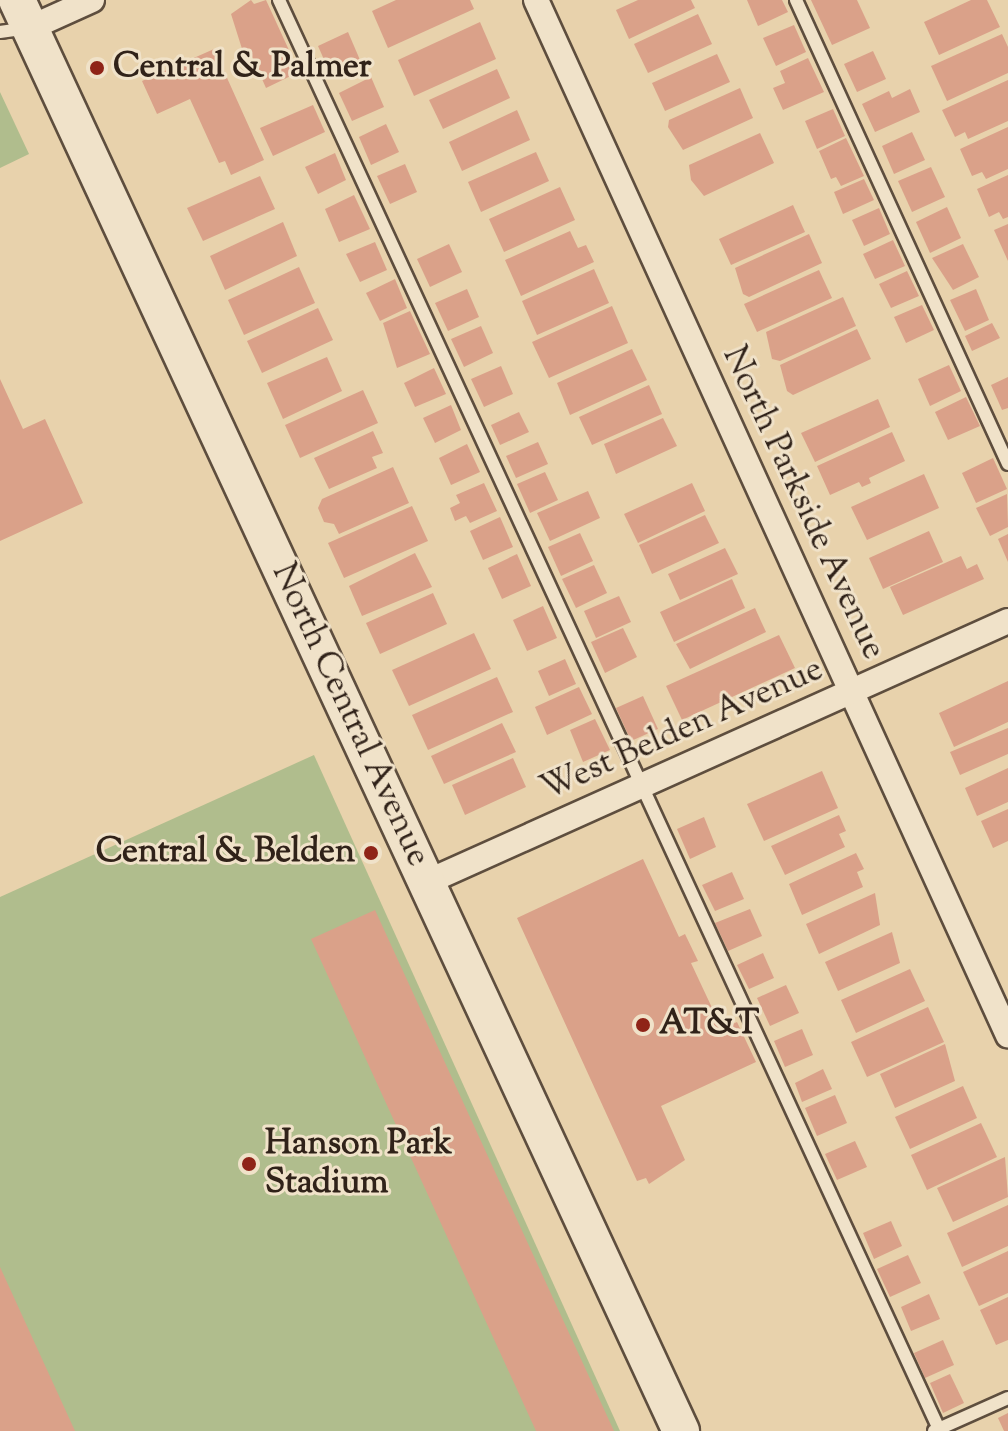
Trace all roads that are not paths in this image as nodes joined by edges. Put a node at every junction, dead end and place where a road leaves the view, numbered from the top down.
1 (92, 0) edge
2 (279, 0) edge
3 (536, 0) edge
4 (796, 0) edge
5 (16, 20) edge
6 (1008, 464) edge
7 (1008, 621) edge
8 (851, 691) junction
9 (641, 786) junction
10 (427, 882) junction
11 (1008, 1035) edge
12 (1008, 1398) edge
13 (936, 1430) edge
14 (681, 1431) edge

1 - 5 street
2 - 9 lane
3 - 8 street, North Parkside Avenue
4 - 6 lane
5 - 10 street, North Central Avenue
7 - 8 street, West Belden Avenue
8 - 9 street, West Belden Avenue
8 - 11 street, North Parkside Avenue
9 - 10 street, West Belden Avenue
9 - 13 lane
10 - 14 street, North Central Avenue
12 - 13 lane

